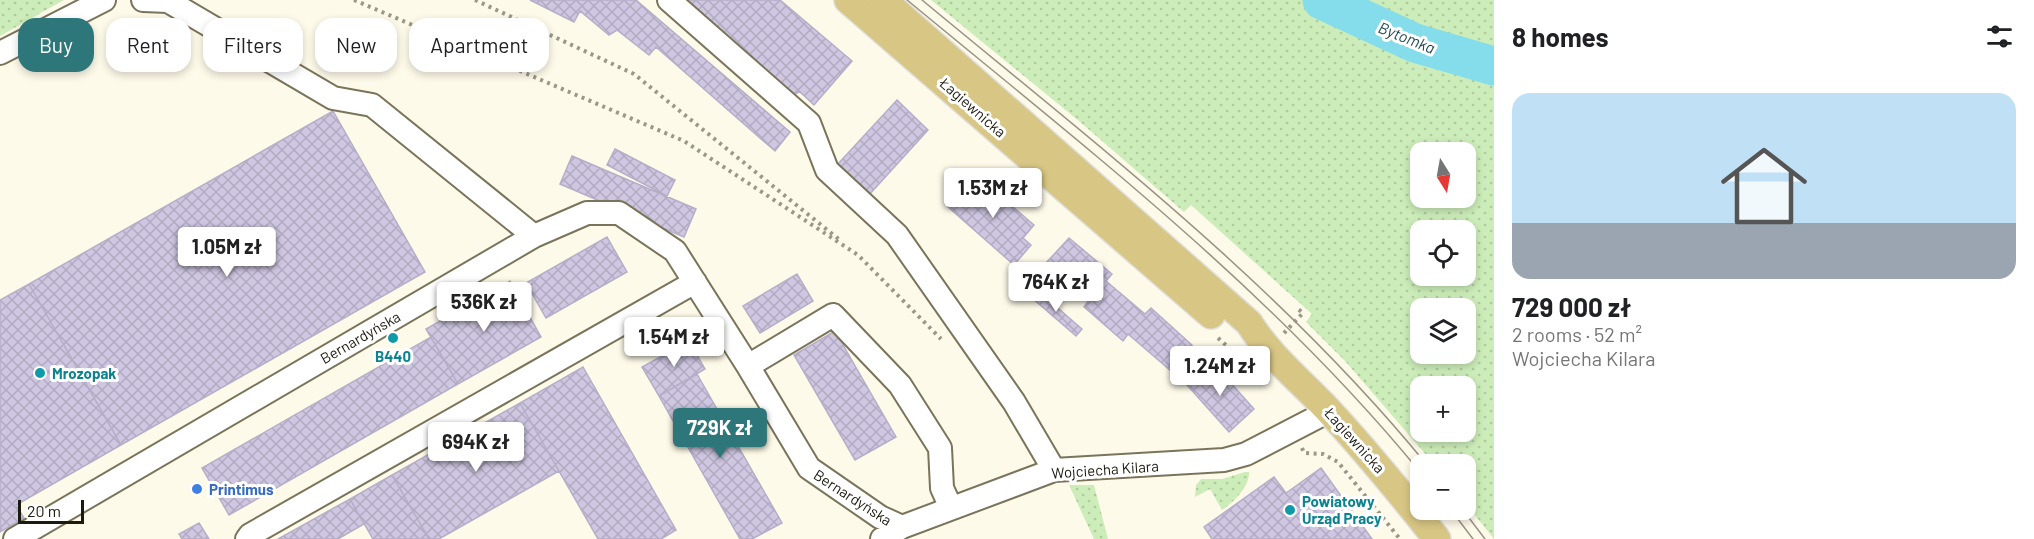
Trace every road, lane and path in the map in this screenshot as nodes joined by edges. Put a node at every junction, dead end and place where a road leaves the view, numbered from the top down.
1 (104, 0) edge
2 (143, 0) edge
3 (354, 0) edge
4 (475, 0) edge
5 (669, 0) edge
6 (848, 0) edge
7 (883, 0) edge
8 (0, 53) edge
9 (534, 236) junction
10 (858, 255) junction
11 (695, 282) junction
12 (1298, 309) dead end
13 (1290, 339) dead end
14 (950, 348) dead end
15 (1265, 349) junction
16 (748, 366) junction
17 (1329, 411) junction
18 (1298, 441) dead end
19 (1054, 470) junction
20 (951, 508) junction
21 (902, 527) junction
22 (15, 539) edge
23 (247, 539) edge
24 (882, 539) edge
25 (1400, 539) edge
26 (1437, 539) edge

1 - 8 street
2 - 9 street
3 - 10 path
4 - 10 path
5 - 19 street
6 - 15 main road, Łagiewnicka
7 - 15 main road, Łagiewnicka
9 - 11 street, Bernardyńska
9 - 22 street, Bernardyńska
10 - 14 path
11 - 16 street, Bernardyńska
11 - 23 street
12 - 13 path
15 - 17 main road, Łagiewnicka
16 - 20 street
16 - 21 street, Bernardyńska
17 - 19 street, Wojciecha Kilara
17 - 26 main road, Łagiewnicka
18 - 25 path
19 - 20 street, Wojciecha Kilara
20 - 21 street, Wojciecha Kilara
21 - 24 street, Wojciecha Kilara

